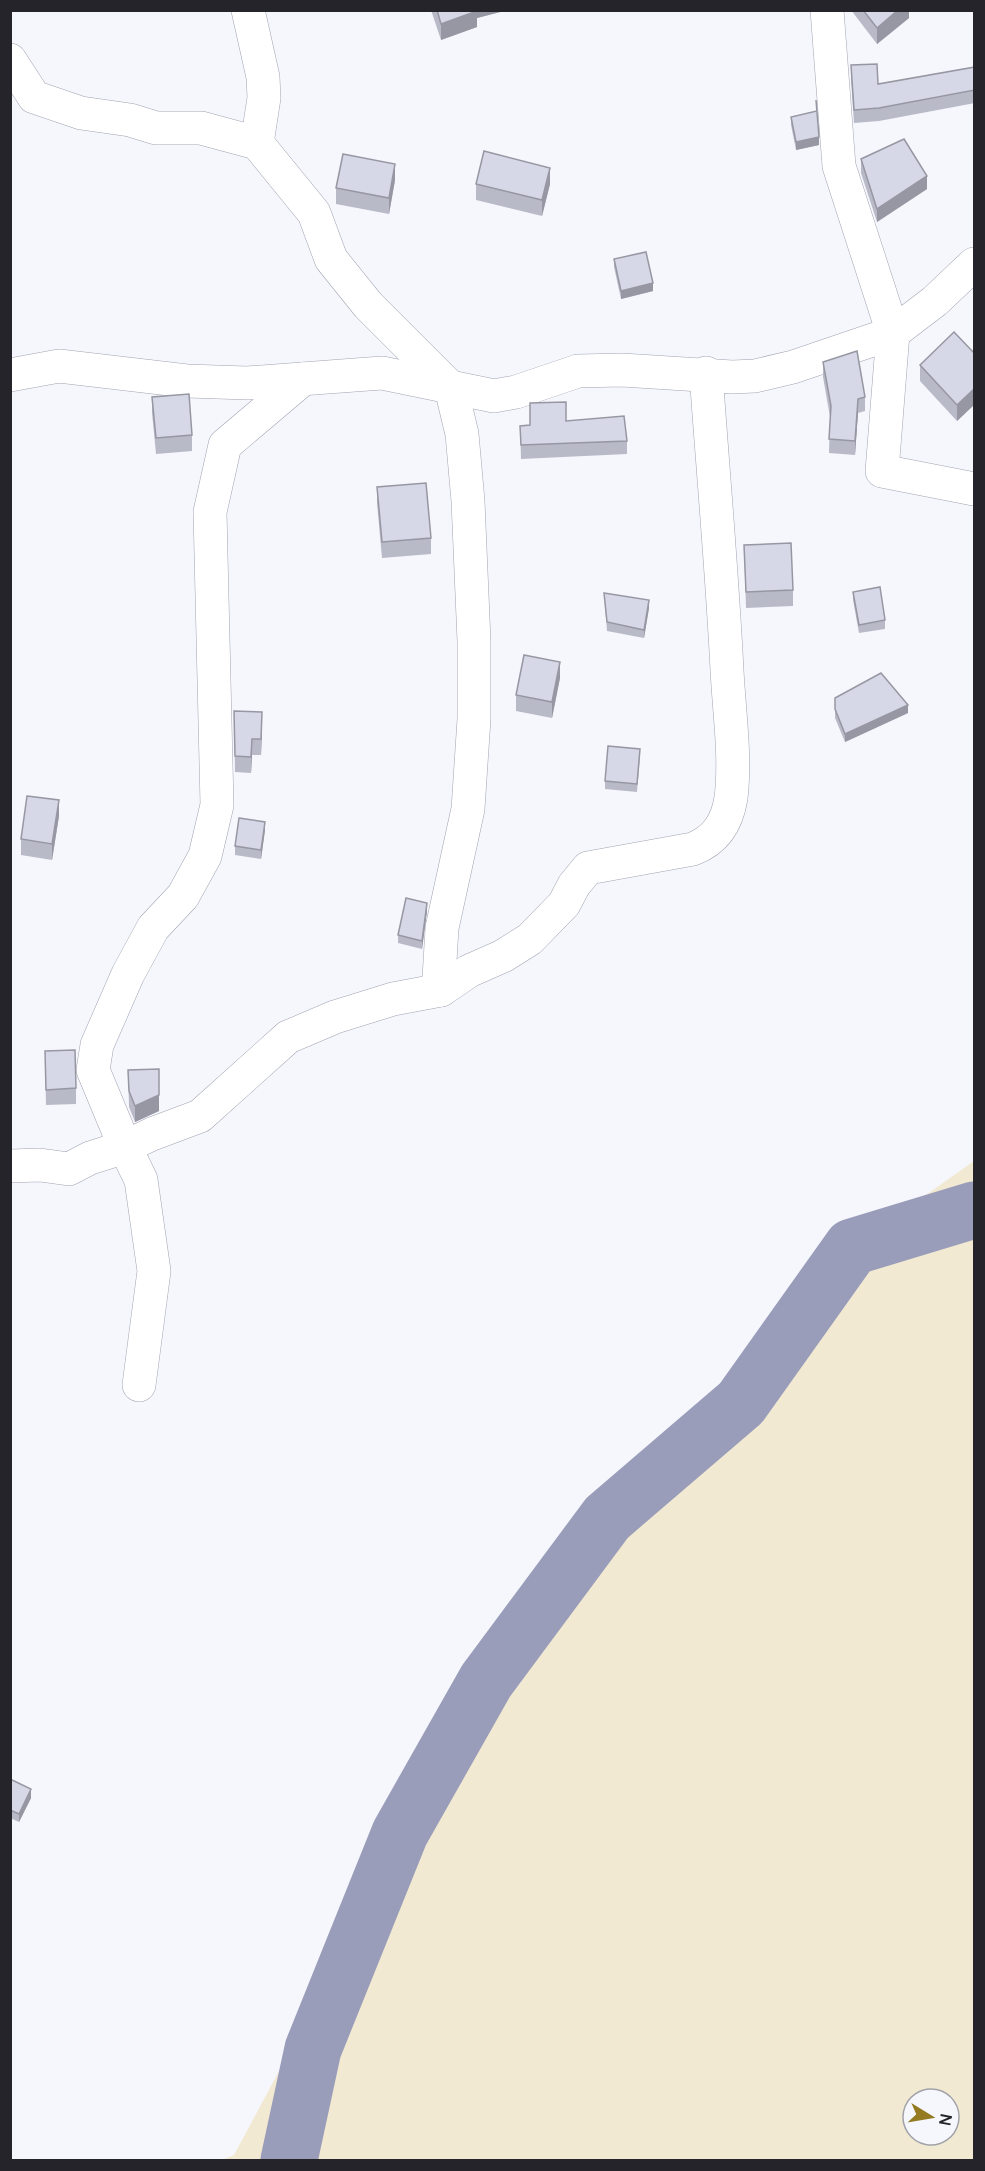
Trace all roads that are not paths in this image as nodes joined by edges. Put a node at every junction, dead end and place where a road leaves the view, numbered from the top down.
1 (248, 10) edge
2 (827, 10) edge
3 (10, 60) edge
4 (257, 143) junction
5 (975, 264) edge
6 (894, 333) junction
7 (706, 374) junction
8 (10, 375) edge
9 (303, 379) junction
10 (451, 388) junction
11 (975, 489) edge
12 (441, 990) junction
13 (125, 1148) junction
14 (10, 1166) edge
15 (139, 1384) dead end

1 - 4 street
2 - 6 street
3 - 4 street
4 - 10 street
5 - 6 street
6 - 7 street
6 - 11 street
7 - 10 street
7 - 12 street
8 - 9 street
9 - 10 street
9 - 13 street
10 - 12 street
12 - 13 street
13 - 14 street
13 - 15 street

